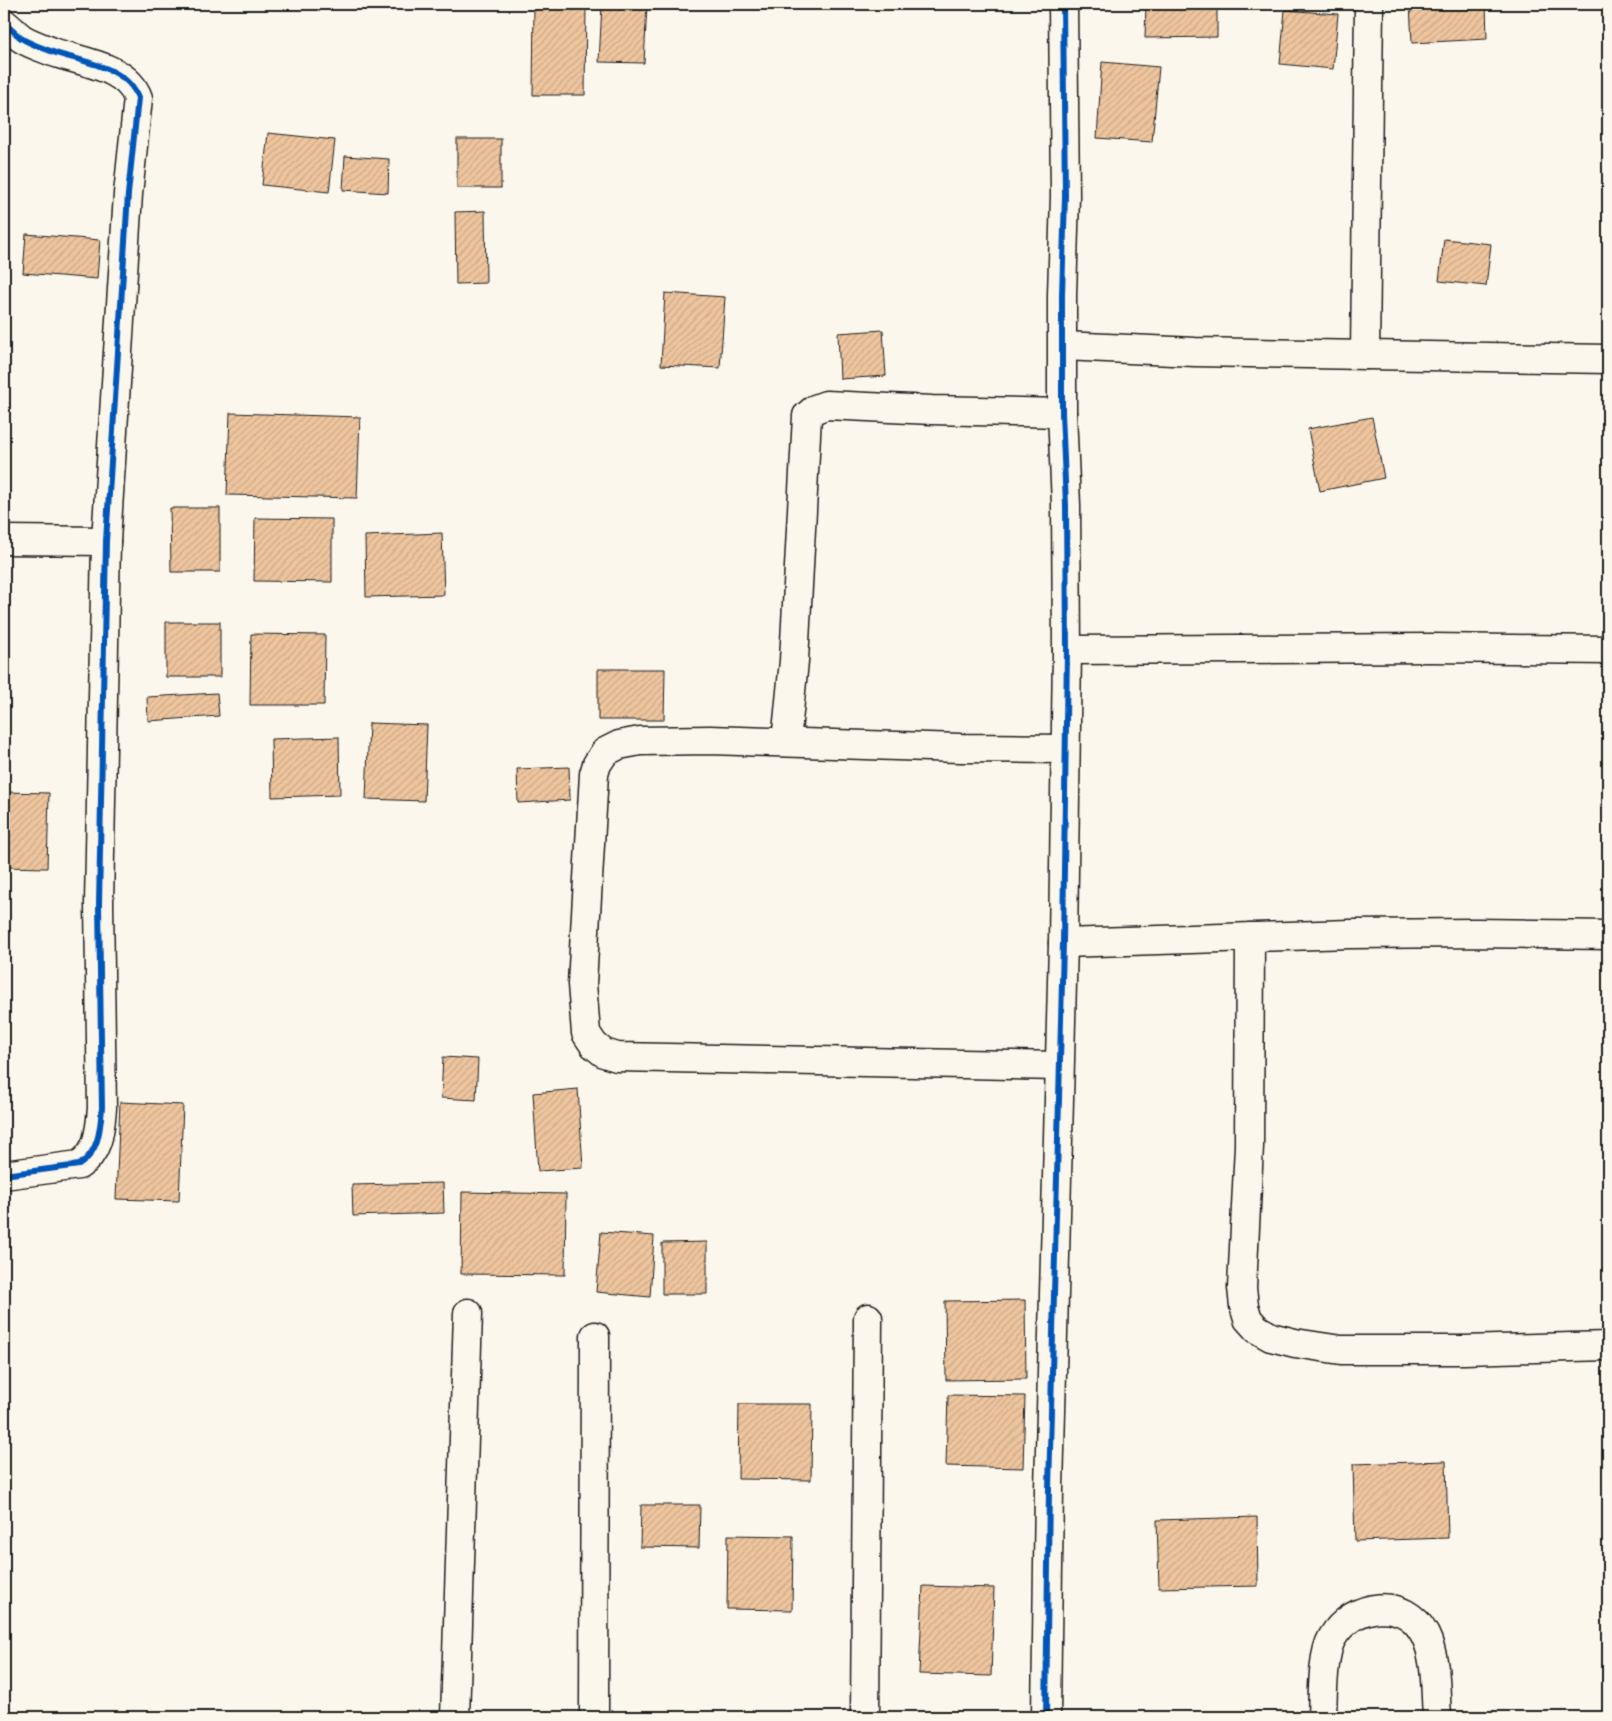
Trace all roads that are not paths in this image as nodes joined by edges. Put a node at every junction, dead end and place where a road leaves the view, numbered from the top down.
1 (1063, 4) edge
2 (1368, 4) edge
3 (4, 23) edge
4 (1063, 346) junction
5 (1365, 355) junction
6 (1608, 359) edge
7 (1062, 412) junction
8 (4, 540) edge
9 (106, 541) junction
10 (1067, 650) junction
11 (1608, 650) edge
12 (786, 742) junction
13 (1065, 749) junction
14 (1608, 935) edge
15 (1250, 937) junction
16 (1063, 943) junction
17 (1059, 1066) junction
18 (4, 1175) edge
19 (468, 1313) dead end
20 (868, 1318) dead end
21 (595, 1336) dead end
22 (1608, 1346) edge
23 (455, 1717) edge
24 (594, 1717) edge
25 (866, 1717) edge
26 (1046, 1717) edge
27 (1322, 1717) edge
28 (1437, 1717) edge

1 - 4 street
2 - 5 street
3 - 9 street
4 - 5 street
4 - 7 street
5 - 6 street
7 - 10 street
7 - 12 street
8 - 9 street
9 - 18 street
10 - 11 street
10 - 13 street
12 - 13 street
12 - 17 street
13 - 16 street
14 - 15 street
15 - 16 street
15 - 22 street
16 - 17 street
17 - 26 street
19 - 23 street
20 - 25 street
21 - 24 street
27 - 28 street

